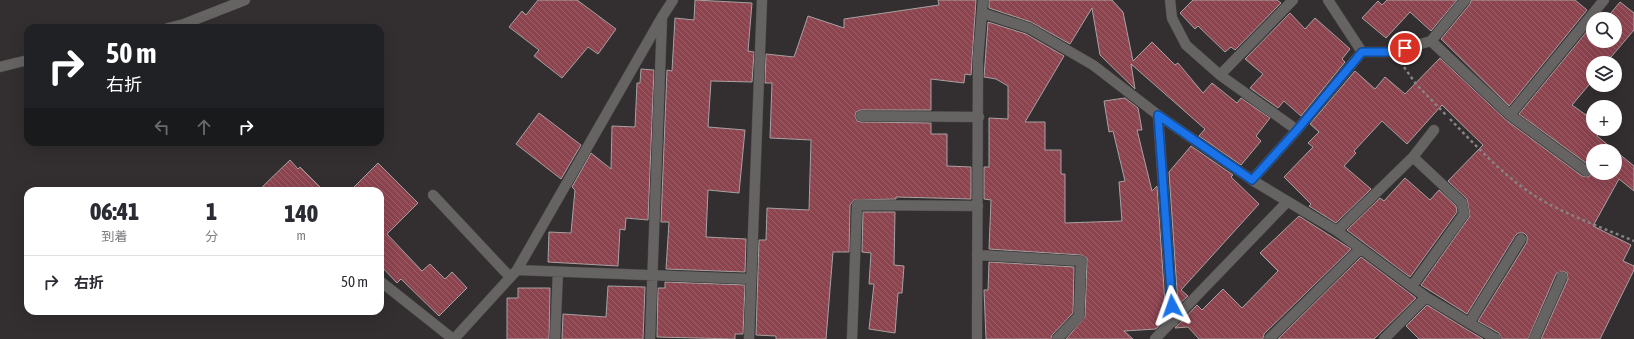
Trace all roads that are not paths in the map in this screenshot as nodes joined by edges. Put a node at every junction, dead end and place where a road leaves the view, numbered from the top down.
1 (245, 0) edge
2 (673, 0) edge
3 (762, 0) edge
4 (984, 0) edge
5 (1170, 0) edge
6 (1293, 0) edge
7 (1328, 0) edge
8 (1465, 0) edge
9 (1604, 0) edge
10 (982, 13) junction
11 (662, 17) junction
12 (184, 24) edge
13 (1431, 40) junction
14 (1362, 52) junction
15 (24, 61) edge
16 (0, 67) edge
17 (1220, 75) junction
18 (1158, 115) junction
19 (1510, 115) junction
20 (861, 116) dead end
21 (979, 117) junction
22 (1297, 130) junction
23 (1434, 130) dead end
24 (1413, 157) junction
25 (1586, 171) dead end
26 (1252, 180) junction
27 (433, 195) dead end
28 (1287, 202) junction
29 (978, 206) junction
30 (1337, 231) junction
31 (1521, 239) dead end
32 (1360, 249) junction
33 (977, 255) junction
34 (558, 272) junction
35 (513, 273) junction
36 (653, 276) junction
37 (1562, 277) dead end
38 (751, 279) junction
39 (384, 284) edge
40 (1412, 286) junction
41 (1426, 297) junction
42 (1173, 322) junction
43 (1469, 322) junction
44 (454, 339) edge
45 (555, 339) edge
46 (650, 339) edge
47 (749, 339) edge
48 (852, 339) edge
49 (976, 339) edge
50 (1057, 339) edge
51 (1156, 339) edge
52 (1269, 339) edge
53 (1384, 339) edge
54 (1496, 339) edge
55 (1534, 339) edge

1 - 12 street
2 - 11 street
3 - 38 street
4 - 10 street
5 - 17 street
6 - 17 street
7 - 14 street
8 - 13 street
9 - 19 street
10 - 18 street
10 - 21 street
11 - 35 street
11 - 36 street
13 - 14 street
13 - 19 street
14 - 22 street
15 - 16 street
17 - 22 street
18 - 26 street
18 - 42 street
19 - 25 street
20 - 21 street
21 - 29 street
22 - 26 street
23 - 24 street
24 - 30 street
24 - 40 street
26 - 28 street
27 - 35 street
28 - 30 street
28 - 42 street
29 - 33 street
29 - 48 street
30 - 32 street
31 - 43 street
32 - 40 street
32 - 52 street
33 - 49 street
33 - 50 street
34 - 35 street
34 - 36 street
34 - 45 street
35 - 44 street
36 - 38 street
36 - 46 street
37 - 55 street
38 - 47 street
39 - 44 street
40 - 41 street
41 - 43 street
41 - 53 street
42 - 51 street
43 - 54 street

